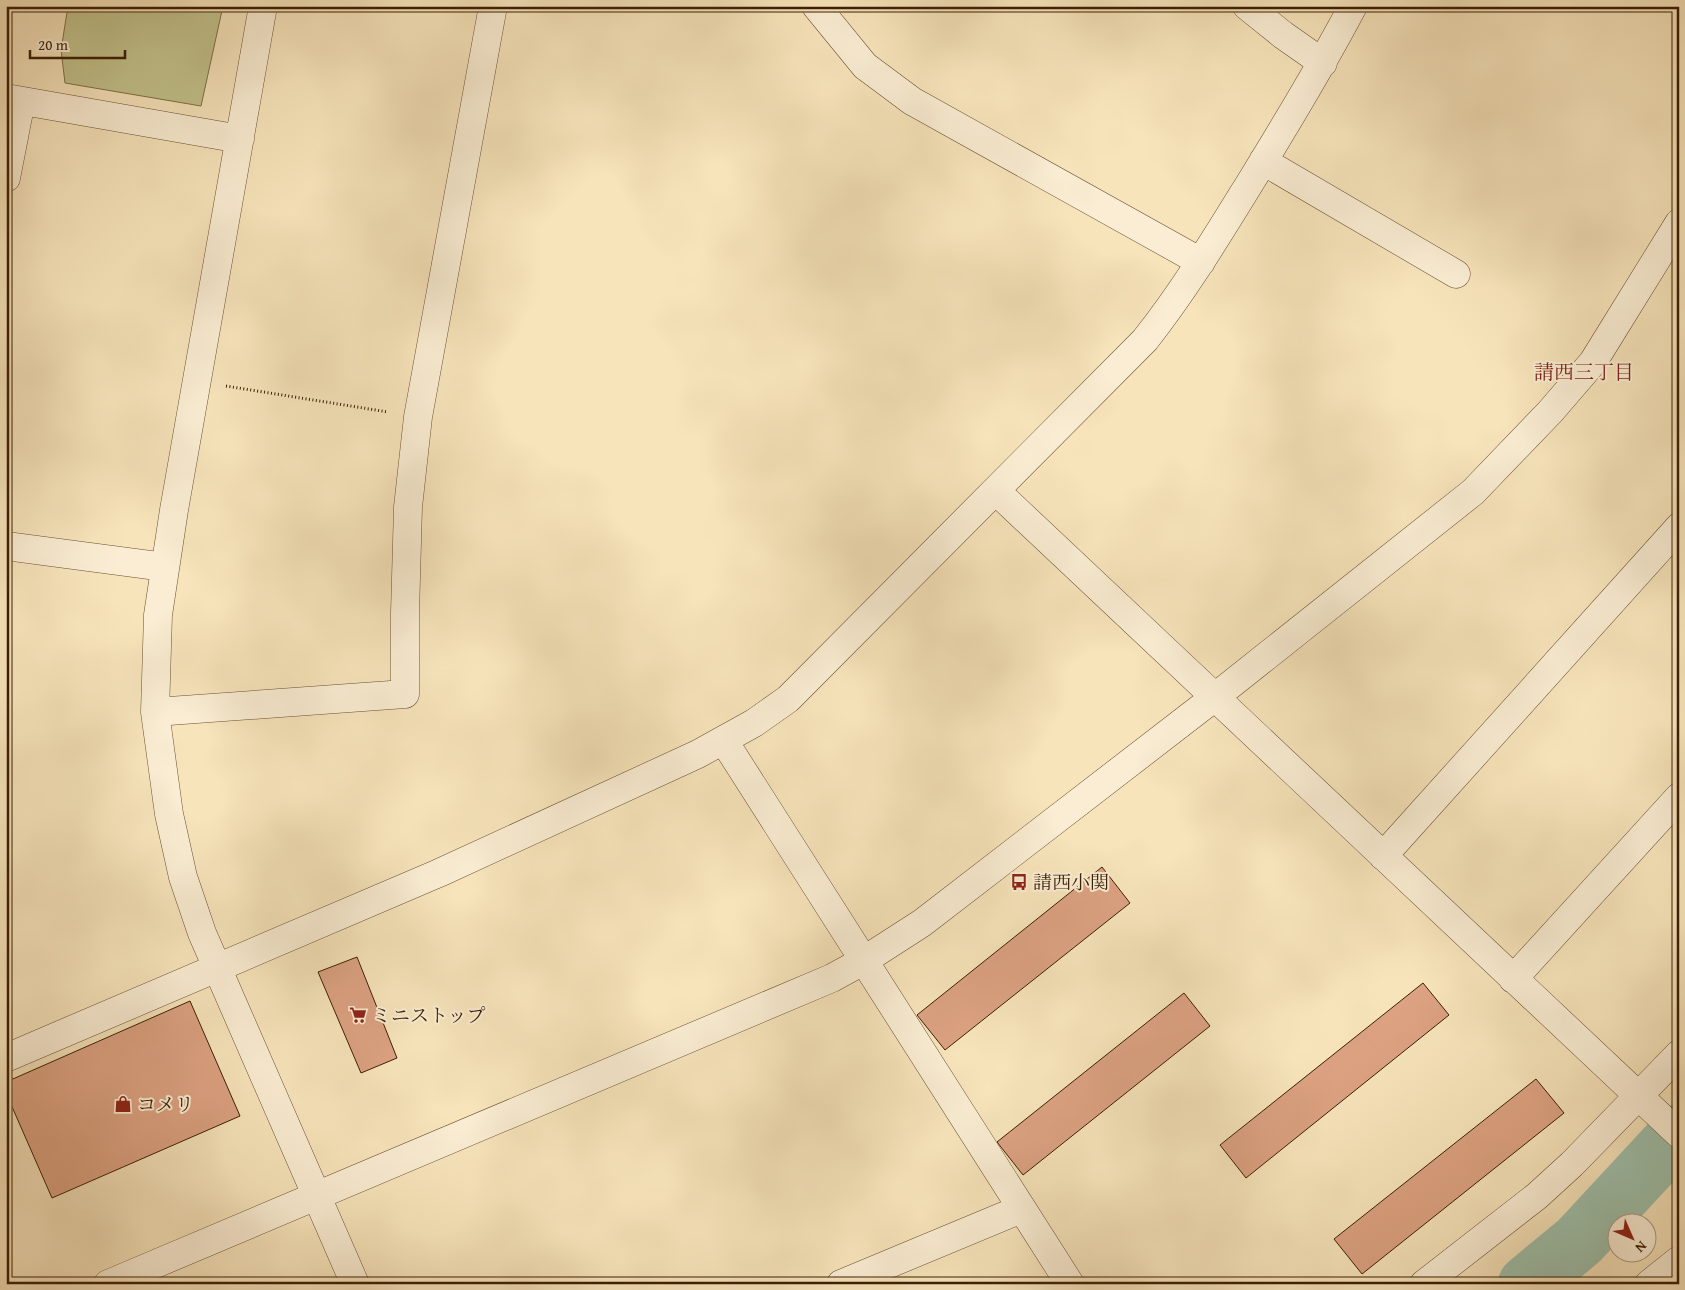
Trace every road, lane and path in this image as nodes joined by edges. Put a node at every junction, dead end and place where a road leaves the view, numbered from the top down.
1 (263, 6) edge
2 (493, 6) edge
3 (816, 6) edge
4 (1247, 6) edge
5 (1354, 6) edge
6 (1323, 63) junction
7 (13, 99) edge
8 (240, 140) junction
9 (1264, 161) junction
10 (6, 178) edge
11 (1679, 223) edge
12 (1202, 262) junction
13 (1456, 274) dead end
14 (197, 382) junction
15 (418, 416) junction
16 (996, 491) junction
17 (1679, 527) edge
18 (6, 546) edge
19 (165, 567) junction
20 (1214, 697) junction
21 (156, 712) junction
22 (724, 741) junction
23 (1679, 797) edge
24 (1383, 856) junction
25 (863, 961) junction
26 (217, 968) junction
27 (1513, 979) junction
28 (1679, 1054) edge
29 (6, 1058) edge
30 (1645, 1103) junction
31 (1679, 1134) edge
32 (316, 1197) junction
33 (1022, 1209) junction
34 (1679, 1260) edge
35 (108, 1284) edge
36 (355, 1284) edge
37 (841, 1284) edge
38 (1070, 1284) edge
39 (1424, 1284) edge
40 (1649, 1284) edge

1 - 8 street
2 - 15 street
3 - 12 street
4 - 6 street
5 - 6 street
6 - 9 street
7 - 8 street
7 - 10 street
8 - 14 street
9 - 12 street
9 - 13 street
11 - 20 street
12 - 16 street
14 - 15 path
14 - 19 street
15 - 21 street
16 - 20 street
16 - 22 street
17 - 24 street
18 - 19 street
19 - 21 street
20 - 24 street
20 - 25 street
21 - 26 street
22 - 25 street
22 - 26 street
23 - 27 street
24 - 27 street
25 - 32 street
25 - 33 street
26 - 29 street
26 - 32 street
27 - 30 street
28 - 30 street
30 - 31 street
30 - 39 street
32 - 35 street
32 - 36 street
33 - 37 street
33 - 38 street
34 - 40 street

